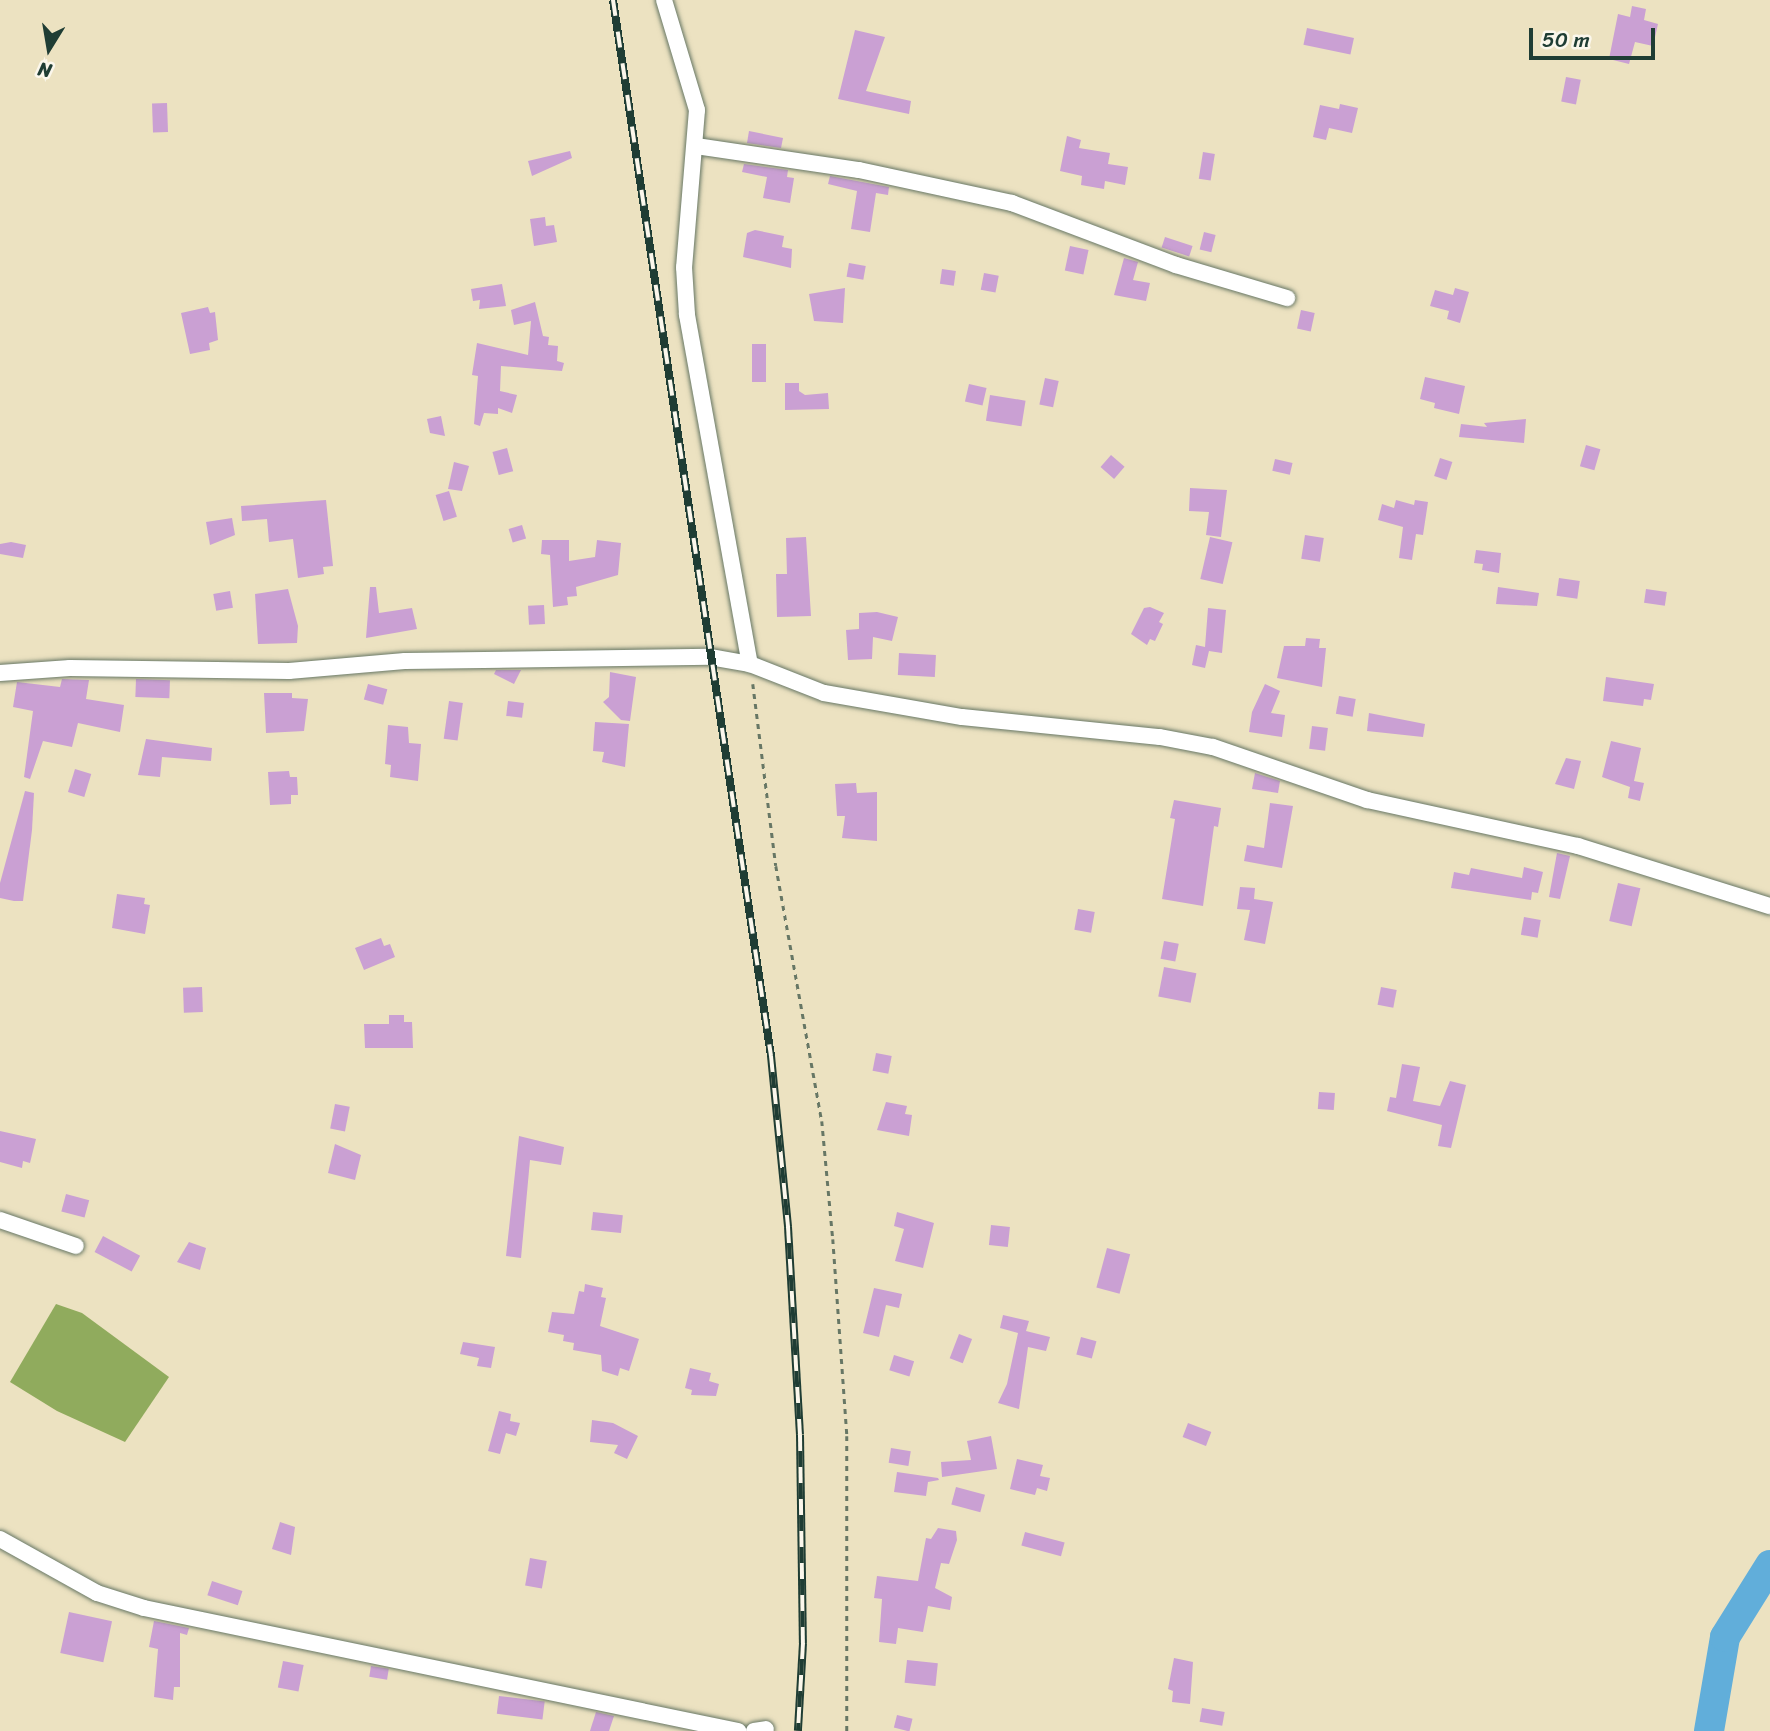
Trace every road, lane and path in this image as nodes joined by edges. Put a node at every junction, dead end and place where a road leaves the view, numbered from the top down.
1 (664, 0) edge
2 (696, 146) junction
3 (1287, 298) dead end
4 (751, 664) junction
5 (0, 673) edge
6 (1770, 906) edge
7 (0, 1220) edge
8 (76, 1246) dead end
9 (0, 1539) edge
10 (738, 1731) edge
11 (847, 1731) edge

1 - 2 street
2 - 3 street
2 - 4 street
4 - 5 street
4 - 6 street
4 - 11 path
7 - 8 street
9 - 10 street

